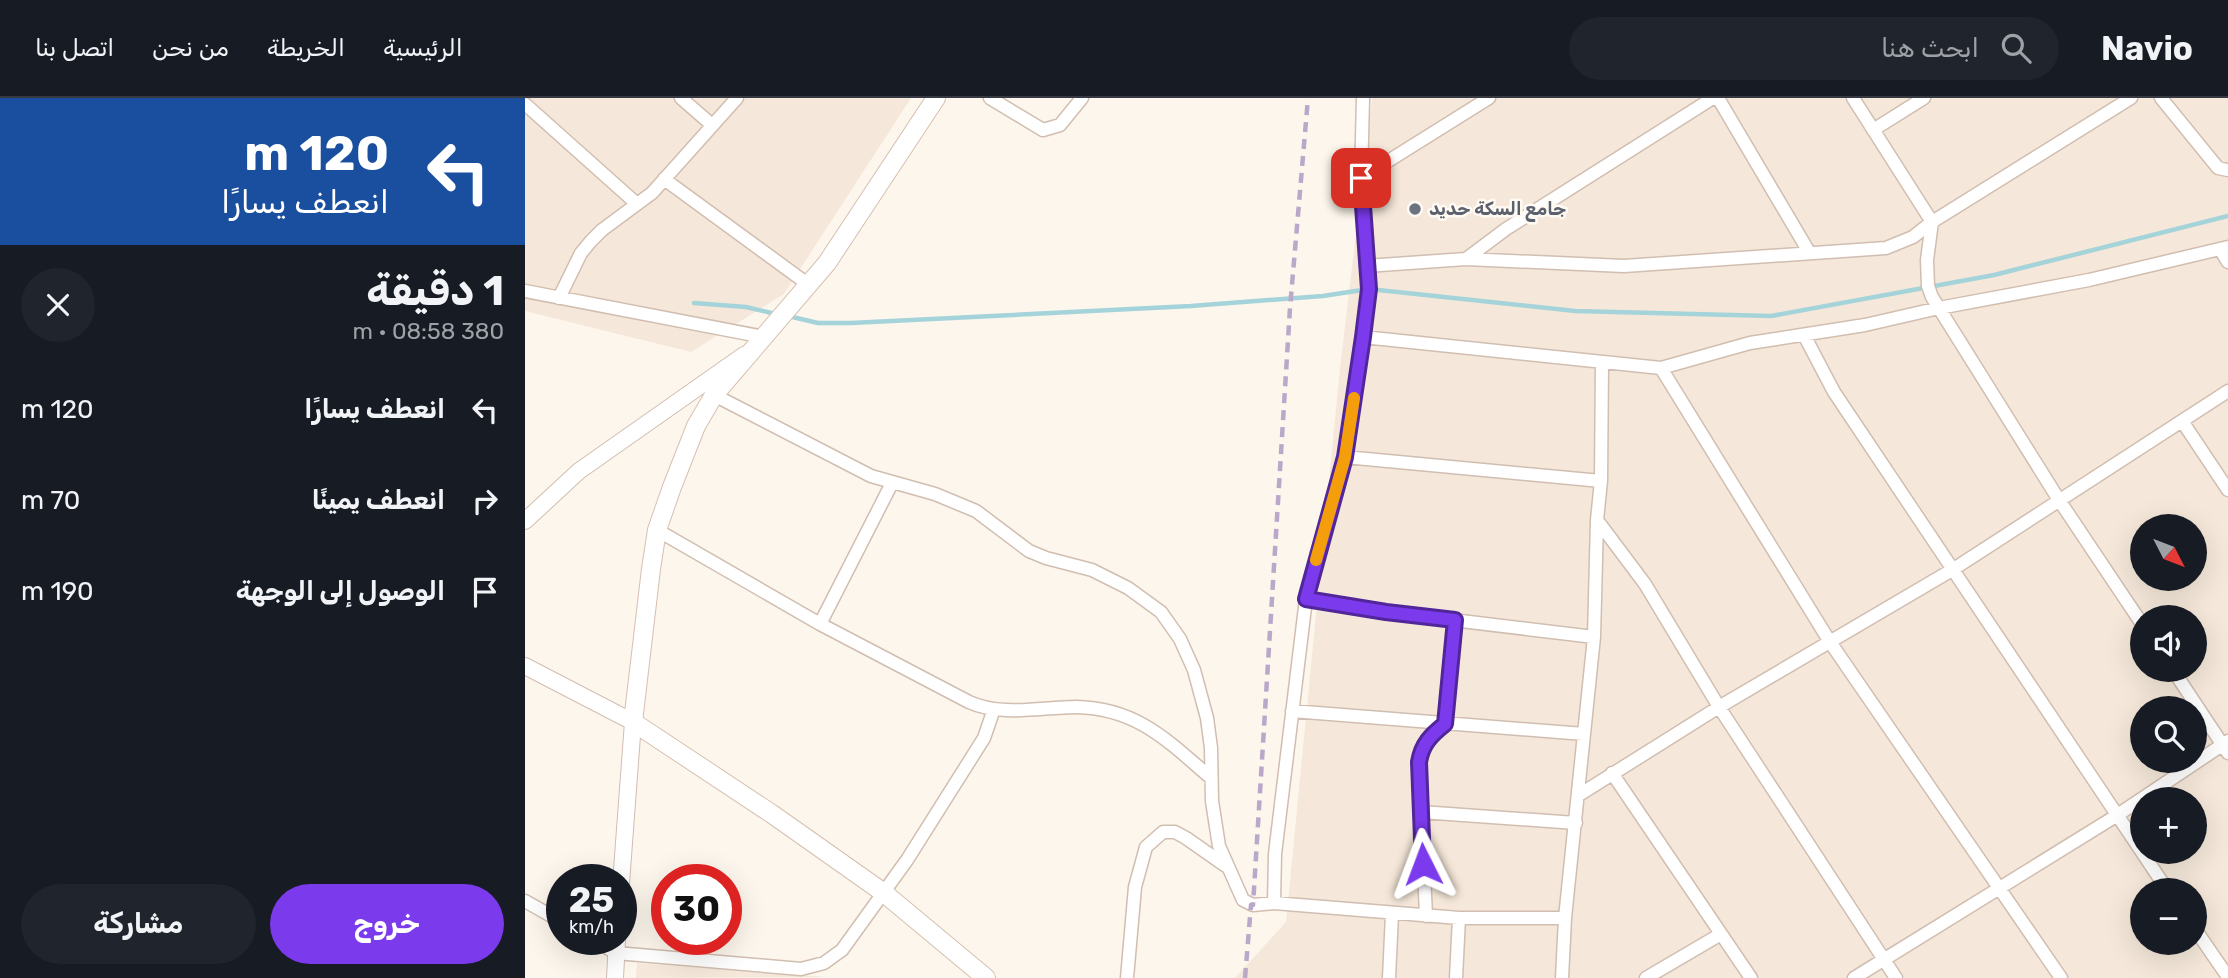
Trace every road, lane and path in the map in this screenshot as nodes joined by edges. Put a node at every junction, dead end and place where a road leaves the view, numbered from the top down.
1 (681, 98) edge
2 (737, 98) edge
3 (936, 98) edge
4 (990, 98) edge
5 (1081, 98) edge
6 (1363, 98) edge
7 (1489, 98) edge
8 (1713, 98) edge
9 (1718, 98) edge
10 (1853, 98) edge
11 (1924, 98) edge
12 (2131, 98) edge
13 (2161, 98) edge
14 (525, 104) edge
15 (712, 125) junction
16 (1873, 130) junction
17 (2228, 170) edge
18 (1361, 178) junction
19 (664, 179) junction
20 (637, 204) junction
21 (1932, 222) junction
22 (2224, 248) edge
23 (1809, 252) junction
24 (1466, 259) junction
25 (2228, 262) edge
26 (1366, 266) junction
27 (804, 290) junction
28 (525, 291) edge
29 (559, 298) junction
30 (1939, 308) junction
31 (1804, 335) junction
32 (764, 337) junction
33 (1363, 337) junction
34 (1602, 362) junction
35 (1661, 368) junction
36 (2228, 391) edge
37 (714, 395) junction
38 (2182, 421) junction
39 (1345, 457) junction
40 (1601, 481) junction
41 (892, 483) junction
42 (2228, 490) edge
43 (2059, 500) junction
44 (1597, 520) junction
45 (525, 521) edge
46 (657, 530) junction
47 (1952, 570) junction
48 (1306, 599) junction
49 (2130, 606) edge
50 (1455, 620) junction
51 (820, 624) junction
52 (1594, 637) junction
53 (1831, 642) junction
54 (525, 666) edge
55 (2181, 682) edge
56 (1719, 707) junction
57 (994, 709) junction
58 (1292, 711) junction
59 (633, 722) junction
60 (1445, 724) junction
61 (1584, 734) junction
62 (2226, 746) edge
63 (1612, 773) junction
64 (1211, 778) junction
65 (1579, 795) junction
66 (1421, 812) junction
67 (2116, 816) junction
68 (1576, 823) junction
69 (622, 864) edge
70 (1230, 868) junction
71 (2159, 878) edge
72 (1998, 887) junction
73 (884, 894) junction
74 (525, 901) edge
75 (1274, 903) junction
76 (546, 913) edge
77 (1392, 914) junction
78 (1426, 916) junction
79 (1459, 918) junction
80 (1565, 918) junction
81 (1721, 933) junction
82 (2207, 946) edge
83 (637, 948) edge
84 (616, 955) edge
85 (1884, 959) junction
86 (2228, 977) edge
87 (615, 978) edge
88 (986, 978) edge
89 (1128, 978) edge
90 (1389, 978) edge
91 (1456, 978) edge
92 (1562, 978) edge
93 (1646, 978) edge
94 (1751, 978) edge
95 (1854, 978) edge
96 (1896, 978) edge
97 (2061, 978) edge

1 - 15 street
2 - 15 street
3 - 27 main road
4 - 5 street
6 - 18 street
7 - 18 street
8 - 24 street
9 - 23 street
10 - 16 street
11 - 16 street
12 - 21 street
13 - 17 street
14 - 20 street
15 - 19 street
16 - 21 street
18 - 26 street
19 - 20 street
19 - 27 street
20 - 29 street
21 - 23 street
21 - 30 street
22 - 25 street
22 - 30 street
23 - 24 street
24 - 26 street
26 - 33 street
27 - 32 main road
28 - 29 street
29 - 32 street
30 - 31 street
30 - 43 street
31 - 35 street
31 - 47 street
32 - 37 main road
32 - 45 street
33 - 34 street
33 - 39 street
34 - 35 street
34 - 40 street
35 - 53 street
36 - 38 street
37 - 41 street
37 - 46 main road
38 - 42 street
38 - 43 street
39 - 40 street
39 - 48 street
40 - 44 street
41 - 51 street
41 - 64 street
43 - 47 street
43 - 49 street
44 - 52 street
44 - 56 street
46 - 51 street
46 - 59 main road
47 - 53 street
47 - 67 street
48 - 50 street
48 - 58 street
50 - 52 street
50 - 60 street
51 - 57 street
52 - 61 street
53 - 56 street
53 - 72 street
54 - 59 street
55 - 62 street
56 - 63 street
56 - 85 street
57 - 64 street
57 - 73 street
58 - 60 street
58 - 75 street
59 - 69 street
59 - 73 main road
60 - 61 street
60 - 66 street
61 - 65 street
62 - 67 street
63 - 65 street
63 - 81 street
64 - 70 street
65 - 68 street
66 - 68 street
66 - 78 street
67 - 71 street
67 - 72 street
68 - 80 street
70 - 75 street
70 - 89 street
72 - 85 street
72 - 97 street
73 - 83 street
73 - 88 main road
74 - 76 street
75 - 77 street
77 - 78 street
77 - 90 street
78 - 79 street
79 - 80 street
79 - 91 street
80 - 92 street
81 - 93 street
81 - 94 street
82 - 86 street
84 - 87 street
85 - 95 street
85 - 96 street

